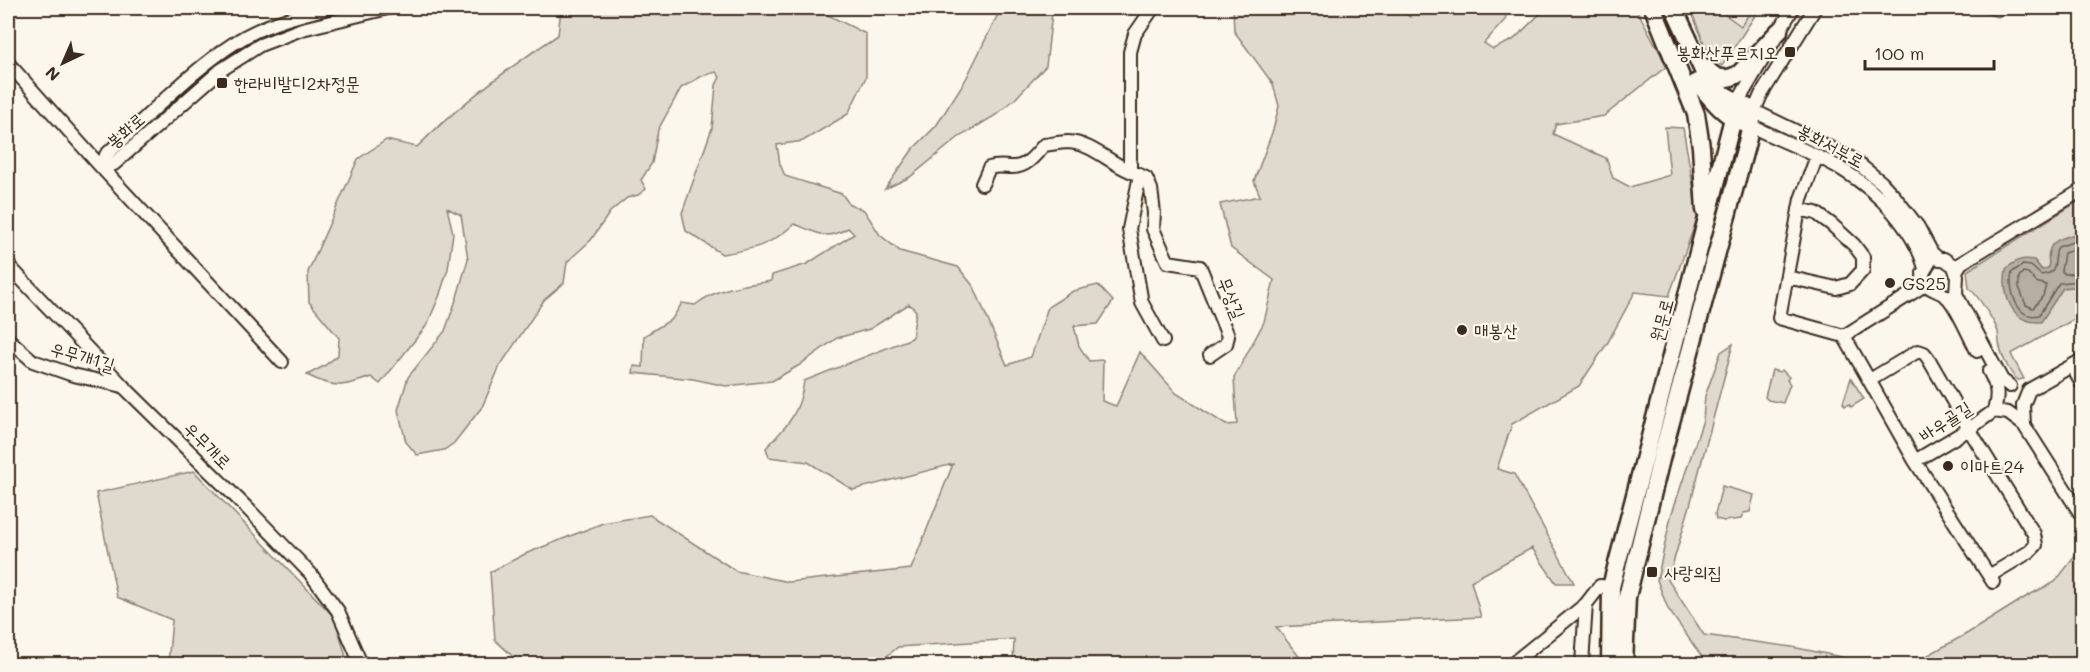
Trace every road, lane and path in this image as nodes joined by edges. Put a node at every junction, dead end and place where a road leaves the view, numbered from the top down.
1 (328, 8) edge
2 (388, 8) edge
3 (1153, 8) edge
4 (1653, 8) edge
5 (1659, 8) edge
6 (1674, 8) edge
7 (1793, 8) edge
8 (1815, 8) edge
9 (356, 11) edge
10 (1779, 31) junction
11 (1695, 53) junction
12 (8, 63) edge
13 (1735, 111) junction
14 (1753, 118) junction
15 (1817, 156) junction
16 (102, 168) junction
17 (1135, 173) junction
18 (982, 184) dead end
19 (2082, 190) edge
20 (1799, 208) junction
21 (1706, 229) junction
22 (8, 266) edge
23 (1952, 267) junction
24 (1786, 277) junction
25 (1923, 278) junction
26 (1936, 292) junction
27 (1844, 336) junction
28 (8, 339) edge
29 (1163, 341) dead end
30 (1210, 355) dead end
31 (282, 362) dead end
32 (2077, 363) edge
33 (1870, 380) junction
34 (2082, 384) edge
35 (123, 386) junction
36 (2021, 394) junction
37 (2000, 406) junction
38 (2024, 425) junction
39 (1968, 429) junction
40 (1915, 461) junction
41 (2082, 516) edge
42 (1611, 587) junction
43 (1586, 604) junction
44 (361, 664) edge
45 (1512, 664) edge
46 (1582, 664) edge
47 (1610, 664) edge
48 (1624, 664) edge

1 - 16 street, 봉화로
2 - 9 street, 봉화로
3 - 17 street, 무상길
4 - 21 main road
5 - 13 main road
6 - 11 main road
7 - 10 street
8 - 14 street
9 - 16 street, 봉화로
10 - 11 main road
10 - 13 street
11 - 13 main road
12 - 16 street
13 - 14 main road
13 - 21 main road, 원문로
14 - 15 street, 봉화서부로
14 - 23 street, 봉화서부로
14 - 48 main road, 원문로
15 - 20 street
15 - 25 street, 봉화서부로
16 - 31 street
17 - 18 street
17 - 29 street, 무상길
17 - 30 street, 무상길
19 - 23 street
20 - 24 street
20 - 24 street
21 - 42 main road, 원문로
22 - 35 street, 우무개로
23 - 25 street
23 - 26 street
23 - 36 street
24 - 27 street
25 - 26 street
25 - 27 street
26 - 37 street
27 - 33 street
28 - 35 street, 우무개1길
32 - 34 street
32 - 36 street
33 - 39 street
33 - 40 street
35 - 44 street, 우무개로
36 - 37 street
36 - 37 street
36 - 38 street
37 - 38 street
37 - 39 street, 바우골길
38 - 41 street
39 - 40 street, 바우골길
39 - 40 street
42 - 43 street
42 - 47 main road, 원문로
43 - 45 street
43 - 46 street

